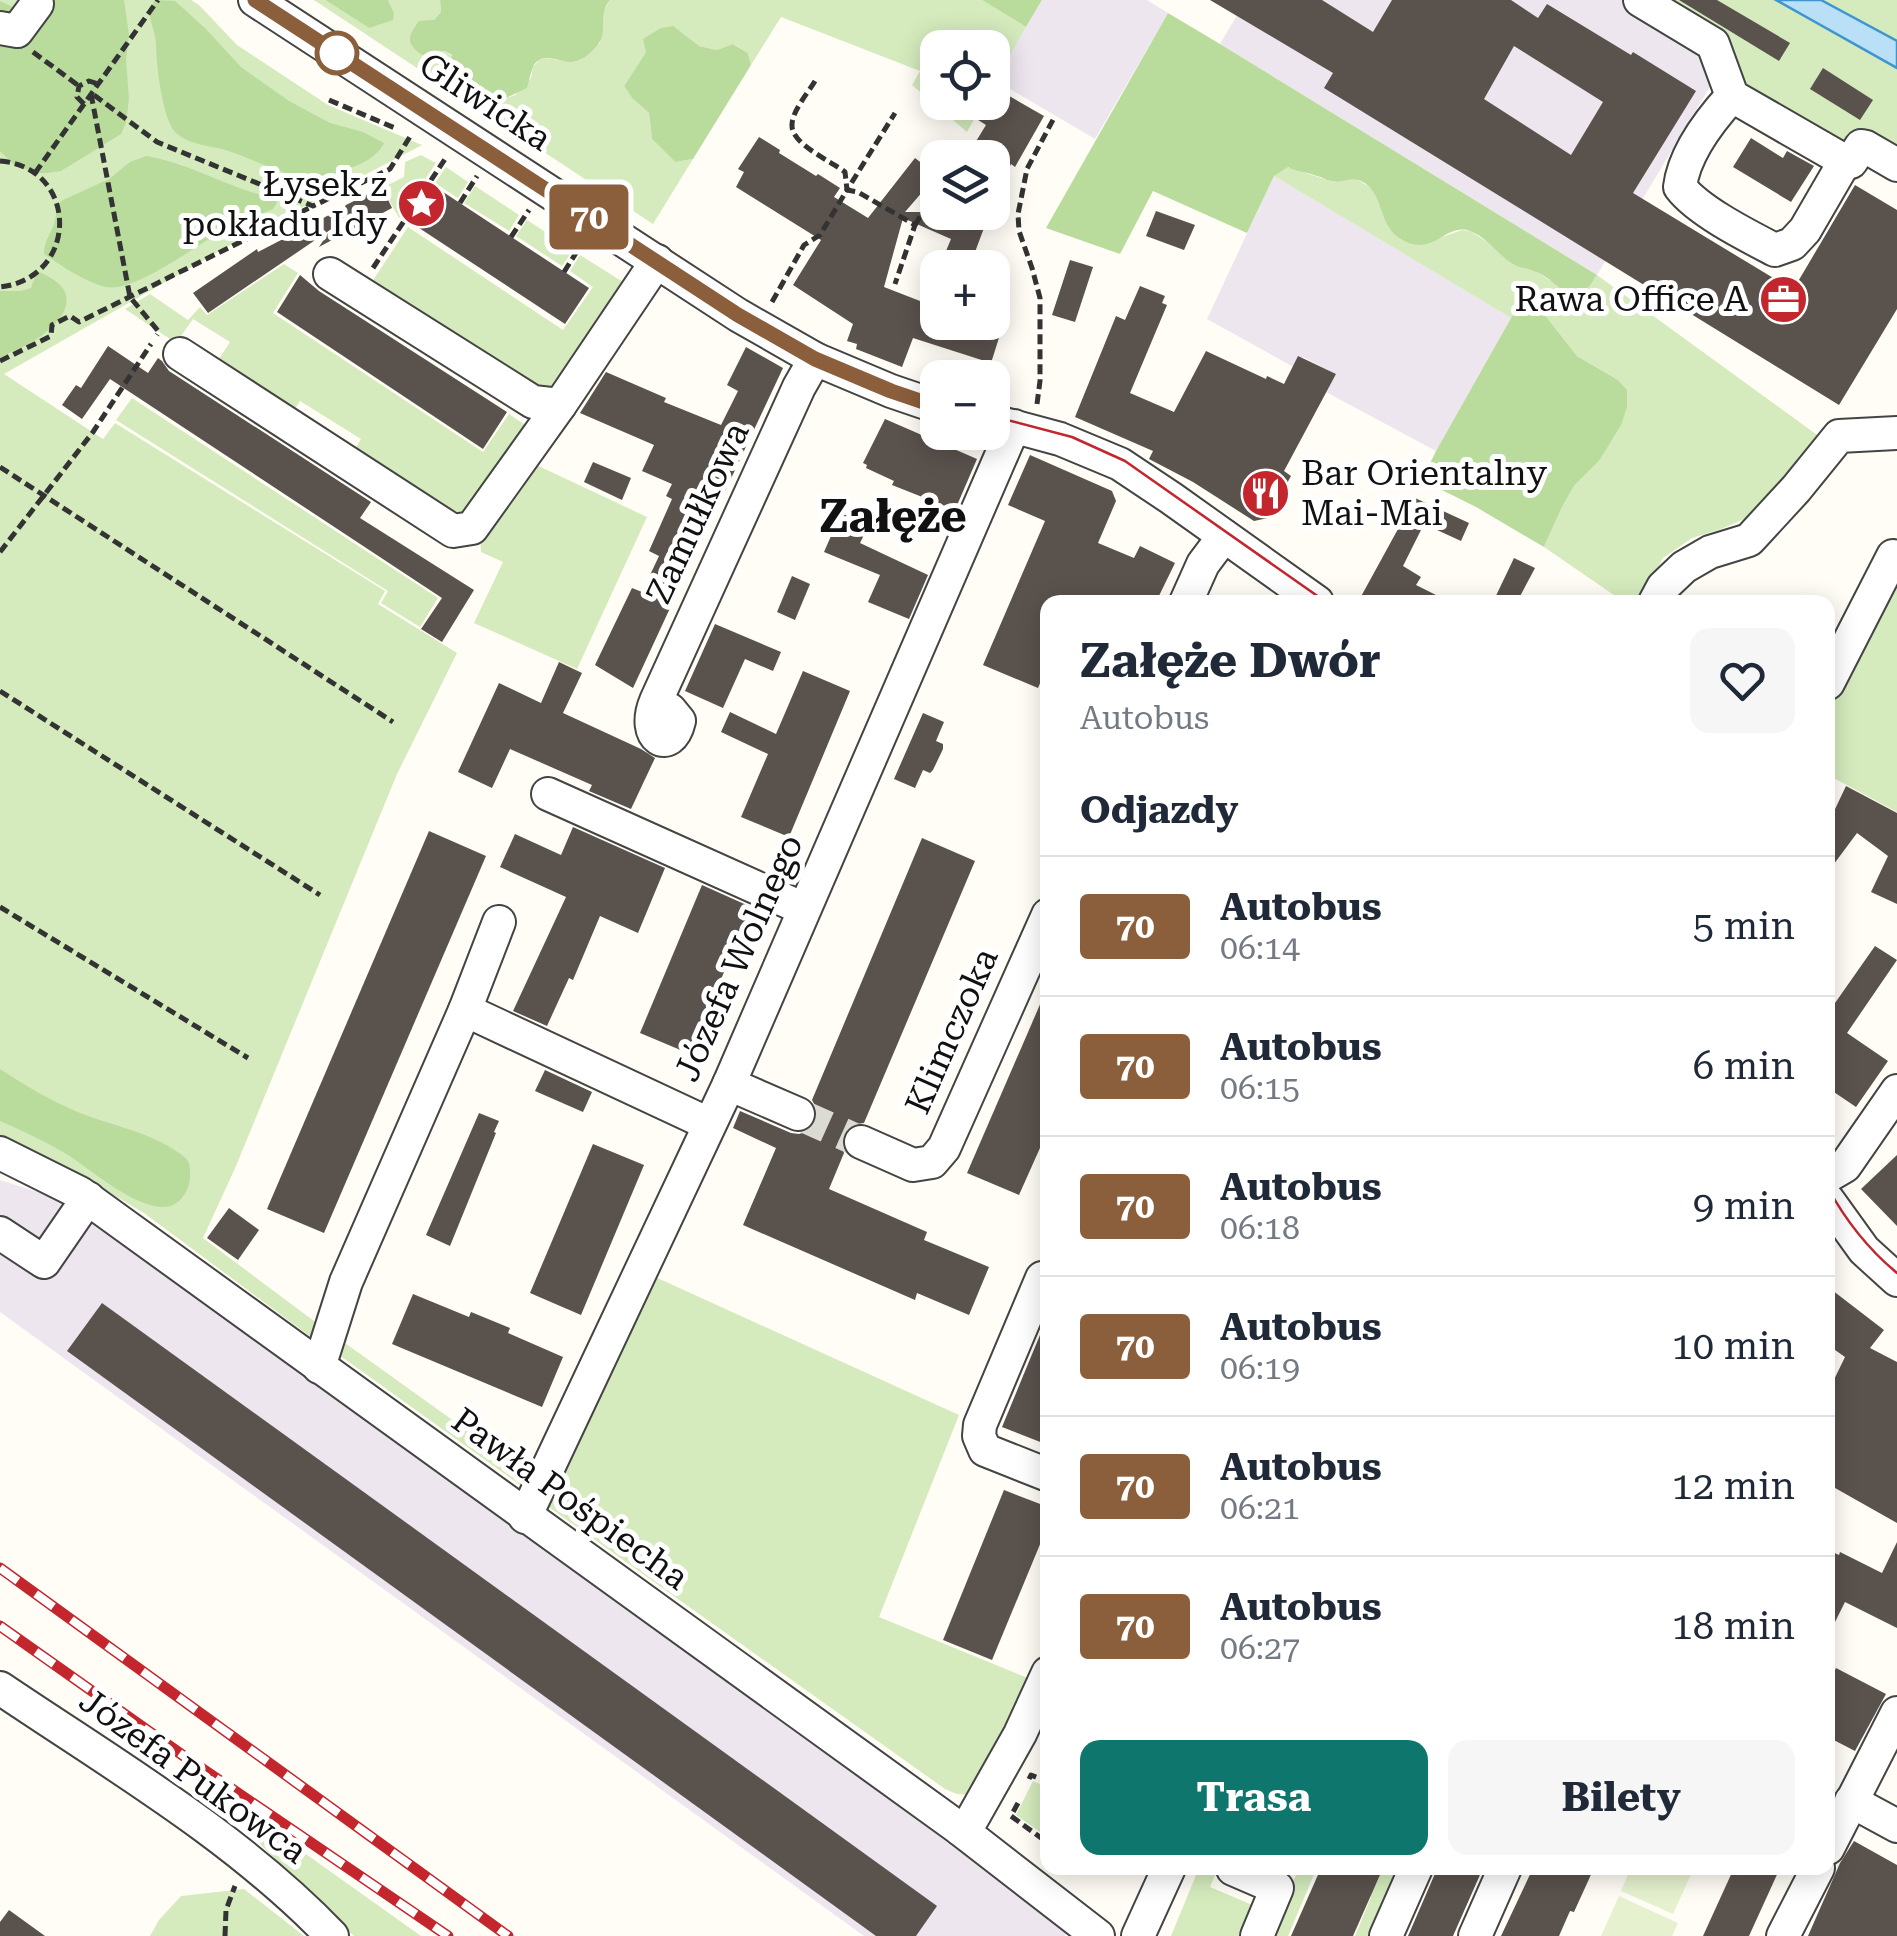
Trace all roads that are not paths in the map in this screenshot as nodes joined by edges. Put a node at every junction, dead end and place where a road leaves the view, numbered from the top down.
1 (254, 0) edge
2 (1640, 0) edge
3 (35, 1) edge
4 (0, 28) edge
5 (1732, 96) junction
6 (1845, 162) junction
7 (1897, 166) edge
8 (657, 261) junction
9 (344, 283) road end
10 (180, 354) dead end
11 (815, 359) junction
12 (920, 401) edge
13 (560, 404) junction
14 (1011, 426) edge
15 (1897, 433) edge
16 (1224, 536) junction
17 (1893, 556) dead end
18 (1189, 595) edge
19 (1307, 595) edge
20 (1659, 595) edge
21 (1835, 669) edge
22 (656, 701) dead end
23 (548, 794) dead end
24 (804, 910) junction
25 (499, 922) dead end
26 (1040, 932) edge
27 (465, 1010) junction
28 (728, 1084) junction
29 (1897, 1091) edge
30 (798, 1114) tunnel mouth
31 (710, 1124) junction
32 (861, 1142) tunnel mouth
33 (0, 1153) edge
34 (1835, 1172) edge
35 (88, 1198) junction
36 (1835, 1218) edge
37 (0, 1233) edge
38 (1897, 1280) edge
39 (1040, 1283) edge
40 (319, 1366) junction
41 (1040, 1472) edge
42 (526, 1516) junction
43 (0, 1688) edge
44 (1040, 1690) edge
45 (1897, 1713) edge
46 (1851, 1801) junction
47 (1897, 1826) edge
48 (960, 1828) junction
49 (1835, 1834) edge
50 (1166, 1875) edge
51 (1246, 1875) edge
52 (1413, 1875) edge
53 (1502, 1875) edge
54 (1814, 1875) edge
55 (1089, 1932) edge
56 (332, 1936) edge
57 (1138, 1936) edge
58 (1257, 1936) edge
59 (1386, 1936) edge
60 (1475, 1936) edge
61 (1783, 1936) edge

1 - 8 street, Gliwicka
2 - 5 street
3 - 4 street
5 - 6 street
5 - 6 street
6 - 7 street
8 - 11 street, Gliwicka
8 - 13 street
9 - 13 street
10 - 13 street
11 - 12 street, Gliwicka
11 - 22 street, Zamułkowa
14 - 16 street
14 - 24 street, Józefa Wolnego
15 - 20 street
16 - 18 street
16 - 19 street
17 - 21 street
23 - 24 street
24 - 28 street, Józefa Wolnego
25 - 27 street
26 - 32 street, Klimczoka
27 - 31 street
27 - 40 street
28 - 30 street
28 - 31 street, Józefa Wolnego
29 - 34 street
31 - 42 street, Józefa Wolnego
33 - 35 street, Pawła Pośpiecha
35 - 37 street
35 - 40 street, Pawła Pośpiecha
36 - 38 street
39 - 41 street
40 - 42 street, Pawła Pośpiecha
42 - 48 street, Pawła Pośpiecha
43 - 56 street, Józefa Pukowca
44 - 48 street
45 - 46 street
46 - 47 street
46 - 49 street
48 - 55 street, Pawła Pośpiecha
50 - 57 street
51 - 58 street
52 - 59 street
53 - 60 street
54 - 61 street

